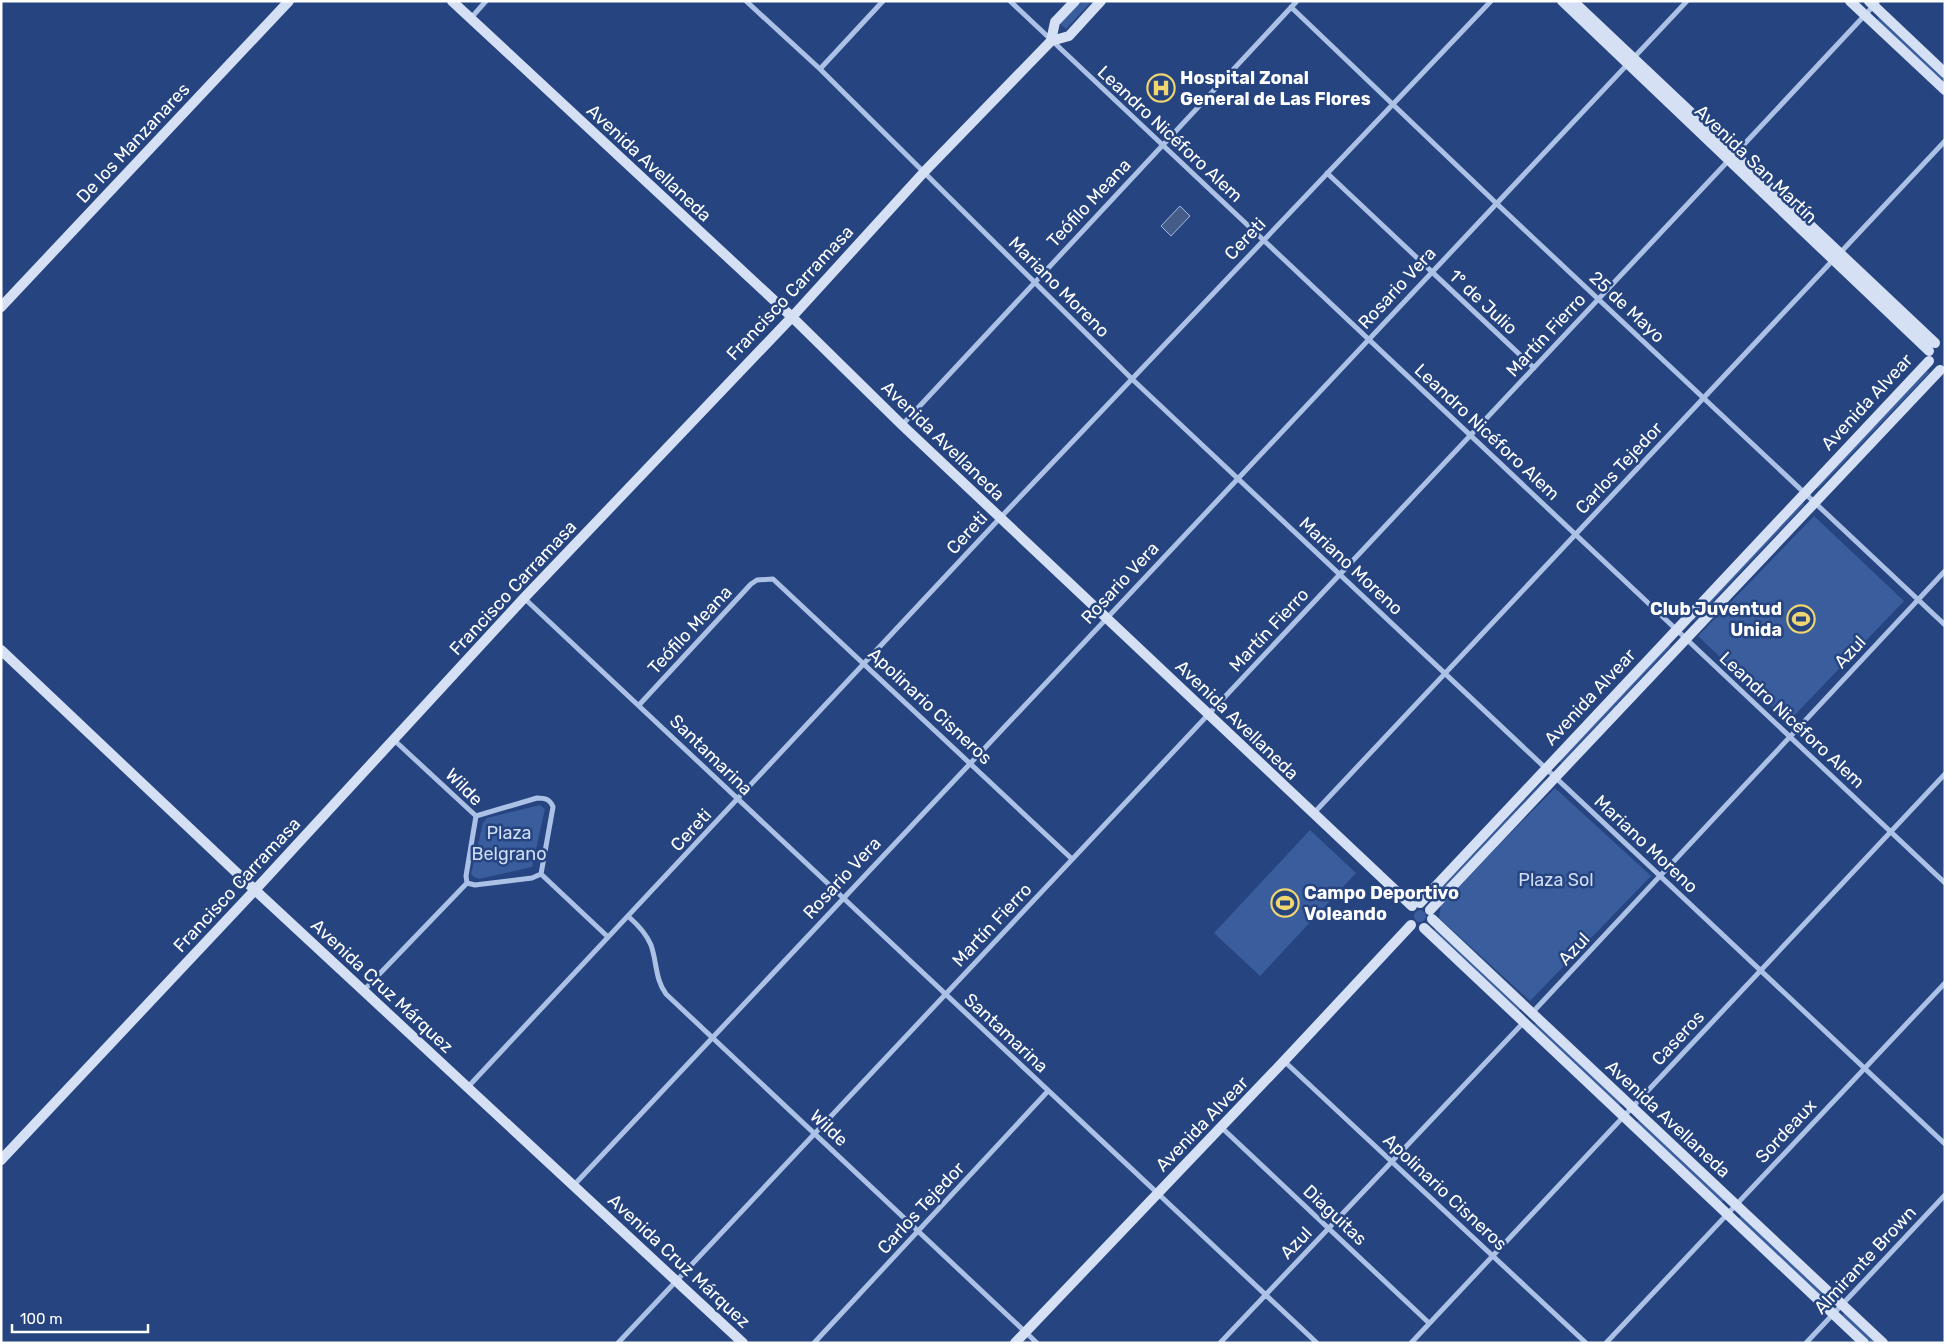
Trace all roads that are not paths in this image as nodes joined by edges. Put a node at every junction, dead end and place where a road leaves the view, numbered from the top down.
1 (289, 1) edge
2 (452, 1) edge
3 (486, 1) edge
4 (746, 1) edge
5 (883, 1) edge
6 (1010, 1) edge
7 (1075, 1) edge
8 (1101, 1) edge
9 (1297, 1) edge
10 (1491, 1) edge
11 (1562, 1) edge
12 (1573, 1) edge
13 (1687, 1) edge
14 (1850, 1) edge
15 (1874, 3) edge
16 (1292, 7) junction
17 (1865, 15) junction
18 (470, 19) junction
19 (1051, 41) junction
20 (1631, 61) junction
21 (820, 69) junction
22 (1945, 73) edge
23 (1945, 90) edge
24 (1393, 104) junction
25 (1945, 141) edge
26 (1163, 145) junction
27 (1732, 157) junction
28 (924, 172) junction
29 (1327, 173) junction
30 (1496, 203) junction
31 (1263, 240) junction
32 (1837, 256) junction
33 (1431, 272) junction
34 (1034, 282) junction
35 (1598, 299) junction
36 (1, 306) edge
37 (792, 317) junction
38 (1368, 339) junction
39 (1934, 349) edge
40 (1534, 368) junction
41 (1942, 370) edge
42 (1132, 379) junction
43 (1704, 398) junction
44 (902, 425) junction
45 (1470, 436) junction
46 (1237, 478) junction
47 (1804, 493) junction
48 (1814, 502) junction
49 (1000, 518) junction
50 (1575, 535) junction
51 (1945, 570) edge
52 (1340, 574) junction
53 (765, 578) joint
54 (524, 598) junction
55 (1917, 600) junction
56 (1107, 618) junction
57 (1945, 625) edge
58 (1676, 629) junction
59 (1686, 639) junction
60 (1, 650) edge
61 (865, 664) junction
62 (1445, 674) junction
63 (639, 705) junction
64 (1208, 714) junction
65 (1790, 737) junction
66 (394, 740) junction
67 (970, 763) junction
68 (1545, 768) junction
69 (1945, 774) edge
70 (1555, 777) junction
71 (738, 800) junction
72 (1312, 814) junction
73 (476, 816) junction
74 (1890, 832) junction
75 (1072, 859) junction
76 (540, 874) junction
77 (1660, 876) junction
78 (467, 883) junction
79 (1945, 883) edge
80 (255, 890) junction
81 (842, 898) junction
82 (1416, 905) junction
83 (1431, 915) junction
84 (629, 917) junction
85 (1411, 925) junction
86 (1424, 928) junction
87 (608, 937) junction
88 (1760, 970) junction
89 (1945, 983) edge
90 (364, 990) junction
91 (945, 995) junction
92 (1532, 1014) junction
93 (1524, 1022) junction
94 (711, 1038) junction
95 (1284, 1061) junction
96 (1864, 1068) junction
97 (467, 1088) junction
98 (1048, 1091) junction
99 (1632, 1107) junction
100 (1624, 1116) junction
101 (1221, 1127) junction
102 (815, 1134) junction
103 (1945, 1144) edge
104 (1, 1160) edge
105 (1393, 1162) junction
106 (574, 1185) junction
107 (1158, 1194) junction
108 (1945, 1195) edge
109 (1736, 1205) junction
110 (1728, 1214) junction
111 (1329, 1228) junction
112 (918, 1231) junction
113 (1492, 1256) junction
114 (677, 1280) junction
115 (1265, 1295) junction
116 (1842, 1304) junction
117 (1834, 1314) junction
118 (1429, 1323) junction
119 (1026, 1332) junction
120 (618, 1343) edge
121 (743, 1343) edge
122 (814, 1343) edge
123 (1015, 1343) edge
124 (1037, 1343) edge
125 (1220, 1343) edge
126 (1317, 1343) edge
127 (1411, 1343) edge
128 (1586, 1343) edge
129 (1606, 1343) edge
130 (1806, 1343) edge
131 (1864, 1343) edge
132 (1883, 1343) edge

1 - 36 street, De los Manzanares
2 - 18 street, Avenida Avellaneda
3 - 18 street
4 - 21 street, Mariano Moreno
5 - 21 street
6 - 19 street, Leandro Nicéforo Alem
7 - 19 street, Francisco Carramasa
8 - 19 street, Francisco Carramasa
9 - 16 street, Teófilo Meana
10 - 24 street, Cereti
11 - 20 street, Avenida San Martín
12 - 20 street, Avenida San Martín
13 - 20 street, Rosario Vera
14 - 17 street
15 - 17 street, Martín Fierro
15 - 22 street
16 - 24 street, 25 de Mayo
16 - 26 street, Teófilo Meana
17 - 23 street
17 - 27 street, Martín Fierro
18 - 37 street, Avenida Avellaneda
19 - 26 street, Leandro Nicéforo Alem
19 - 28 street, Francisco Carramasa
20 - 27 street, Avenida San Martín
20 - 30 street, Rosario Vera
21 - 28 street, Mariano Moreno
24 - 29 street, Cereti
24 - 30 street, 25 de Mayo
25 - 32 street, Carlos Tejedor
26 - 31 street, Leandro Nicéforo Alem
26 - 34 street, Teófilo Meana
27 - 32 street, Avenida San Martín
27 - 35 street, Martín Fierro
28 - 34 street, Mariano Moreno
28 - 37 street, Francisco Carramasa
29 - 31 street, Cereti
29 - 33 street, 1° de Julio
30 - 33 street, Rosario Vera
30 - 35 street, 25 de Mayo
31 - 38 street, Leandro Nicéforo Alem
31 - 42 street, Cereti
32 - 39 street, Avenida San Martín
32 - 43 street, Carlos Tejedor
33 - 38 street, Rosario Vera
33 - 40 street, 1° de Julio
34 - 42 street, Mariano Moreno
34 - 44 street, Teófilo Meana
35 - 40 street, Martín Fierro
35 - 43 street, 25 de Mayo
37 - 44 street, Avenida Avellaneda
37 - 54 street, Francisco Carramasa
38 - 45 street, Leandro Nicéforo Alem
38 - 46 street, Rosario Vera
39 - 41 street, Avenida San Martín
39 - 47 street, Avenida Alvear
40 - 45 street, Martín Fierro
41 - 48 street, Avenida Alvear
42 - 46 street, Mariano Moreno
42 - 49 street, Cereti
43 - 47 street, 25 de Mayo
43 - 50 street, Carlos Tejedor
44 - 49 street, Avenida Avellaneda
45 - 50 street, Leandro Nicéforo Alem
45 - 52 street, Martín Fierro
46 - 52 street, Mariano Moreno
46 - 56 street, Rosario Vera
47 - 48 street, 25 de Mayo
47 - 58 street, Avenida Alvear
48 - 55 street, 25 de Mayo
48 - 59 street, Avenida Alvear
49 - 56 street, Avenida Avellaneda
49 - 61 street, Cereti
50 - 58 street, Leandro Nicéforo Alem
50 - 62 street, Carlos Tejedor
51 - 55 street, Azul
52 - 62 street, Mariano Moreno
52 - 64 street, Martín Fierro
53 - 61 street, Apolinario Cisneros
53 - 63 street, Teófilo Meana
54 - 63 street, Santamarina
54 - 66 street, Francisco Carramasa
55 - 57 street, 25 de Mayo
55 - 65 street, Azul
56 - 64 street, Avenida Avellaneda
56 - 67 street, Rosario Vera
58 - 59 street, Leandro Nicéforo Alem
58 - 68 street, Avenida Alvear
59 - 65 street, Leandro Nicéforo Alem
59 - 70 street, Avenida Alvear
60 - 80 street, Avenida Cruz Márquez
61 - 67 street, Apolinario Cisneros
61 - 71 street, Cereti
62 - 68 street, Mariano Moreno
62 - 72 street, Carlos Tejedor
63 - 71 street, Santamarina
64 - 72 street, Avenida Avellaneda
64 - 75 street, Martín Fierro
65 - 74 street, Leandro Nicéforo Alem
65 - 77 street, Azul
66 - 73 street, Wilde
66 - 80 street, Francisco Carramasa
67 - 75 street, Apolinario Cisneros
67 - 81 street, Rosario Vera
68 - 70 street, Mariano Moreno
68 - 82 street, Avenida Alvear
69 - 74 street, Caseros
70 - 77 street, Mariano Moreno
70 - 83 street, Avenida Alvear
71 - 81 street, Santamarina
71 - 84 street, Cereti
72 - 82 street, Avenida Avellaneda
73 - 76 street
73 - 78 street, Wilde
74 - 79 street, Leandro Nicéforo Alem
74 - 88 street, Caseros
75 - 91 street, Martín Fierro
76 - 78 street
76 - 87 street
77 - 88 street, Mariano Moreno
77 - 92 street, Azul
78 - 90 street
80 - 90 street, Avenida Cruz Márquez
80 - 104 street, Francisco Carramasa
81 - 91 street, Santamarina
81 - 94 street, Rosario Vera
82 - 83 street
82 - 85 street
83 - 86 street
83 - 92 street, Avenida Avellaneda
84 - 87 street, Cereti
84 - 94 street, Wilde
85 - 86 street
85 - 95 street, Avenida Alvear
86 - 93 street, Avenida Avellaneda
87 - 97 street, Cereti
88 - 96 street, Mariano Moreno
88 - 99 street, Caseros
89 - 96 street, Sordeaux
90 - 97 street, Avenida Cruz Márquez
91 - 98 street, Santamarina
91 - 102 street, Martín Fierro
92 - 93 street, Azul
92 - 99 street, Avenida Avellaneda
93 - 100 street, Avenida Avellaneda
93 - 105 street, Azul
94 - 102 street, Wilde
94 - 106 street, Rosario Vera
95 - 101 street, Avenida Alvear
95 - 105 street, Apolinario Cisneros
96 - 103 street, Mariano Moreno
96 - 109 street, Sordeaux
97 - 106 street, Avenida Cruz Márquez
98 - 107 street, Santamarina
98 - 112 street, Carlos Tejedor
99 - 100 street, Caseros
99 - 109 street, Avenida Avellaneda
100 - 110 street, Avenida Avellaneda
100 - 113 street, Caseros
101 - 107 street, Avenida Alvear
101 - 111 street, Diaguitas
102 - 112 street, Wilde
102 - 114 street, Martín Fierro
105 - 111 street, Azul
105 - 113 street, Apolinario Cisneros
106 - 114 street, Avenida Cruz Márquez
107 - 115 street, Santamarina
107 - 119 street, Avenida Alvear
108 - 116 street, Almirante Brown
109 - 110 street, Sordeaux
109 - 116 street, Avenida Avellaneda
110 - 117 street, Avenida Avellaneda
110 - 129 street, Sordeaux
111 - 115 street, Azul
111 - 118 street, Diaguitas
112 - 119 street, Wilde
112 - 122 street, Carlos Tejedor
113 - 118 street, Caseros
113 - 128 street, Apolinario Cisneros
114 - 120 street, Martín Fierro
114 - 121 street, Avenida Cruz Márquez
115 - 125 street, Azul
115 - 126 street, Santamarina
116 - 117 street, Almirante Brown
116 - 132 street, Avenida Avellaneda
117 - 130 street, Almirante Brown
117 - 131 street, Avenida Avellaneda
118 - 127 street, Caseros
119 - 123 street, Avenida Alvear
119 - 124 street, Wilde

